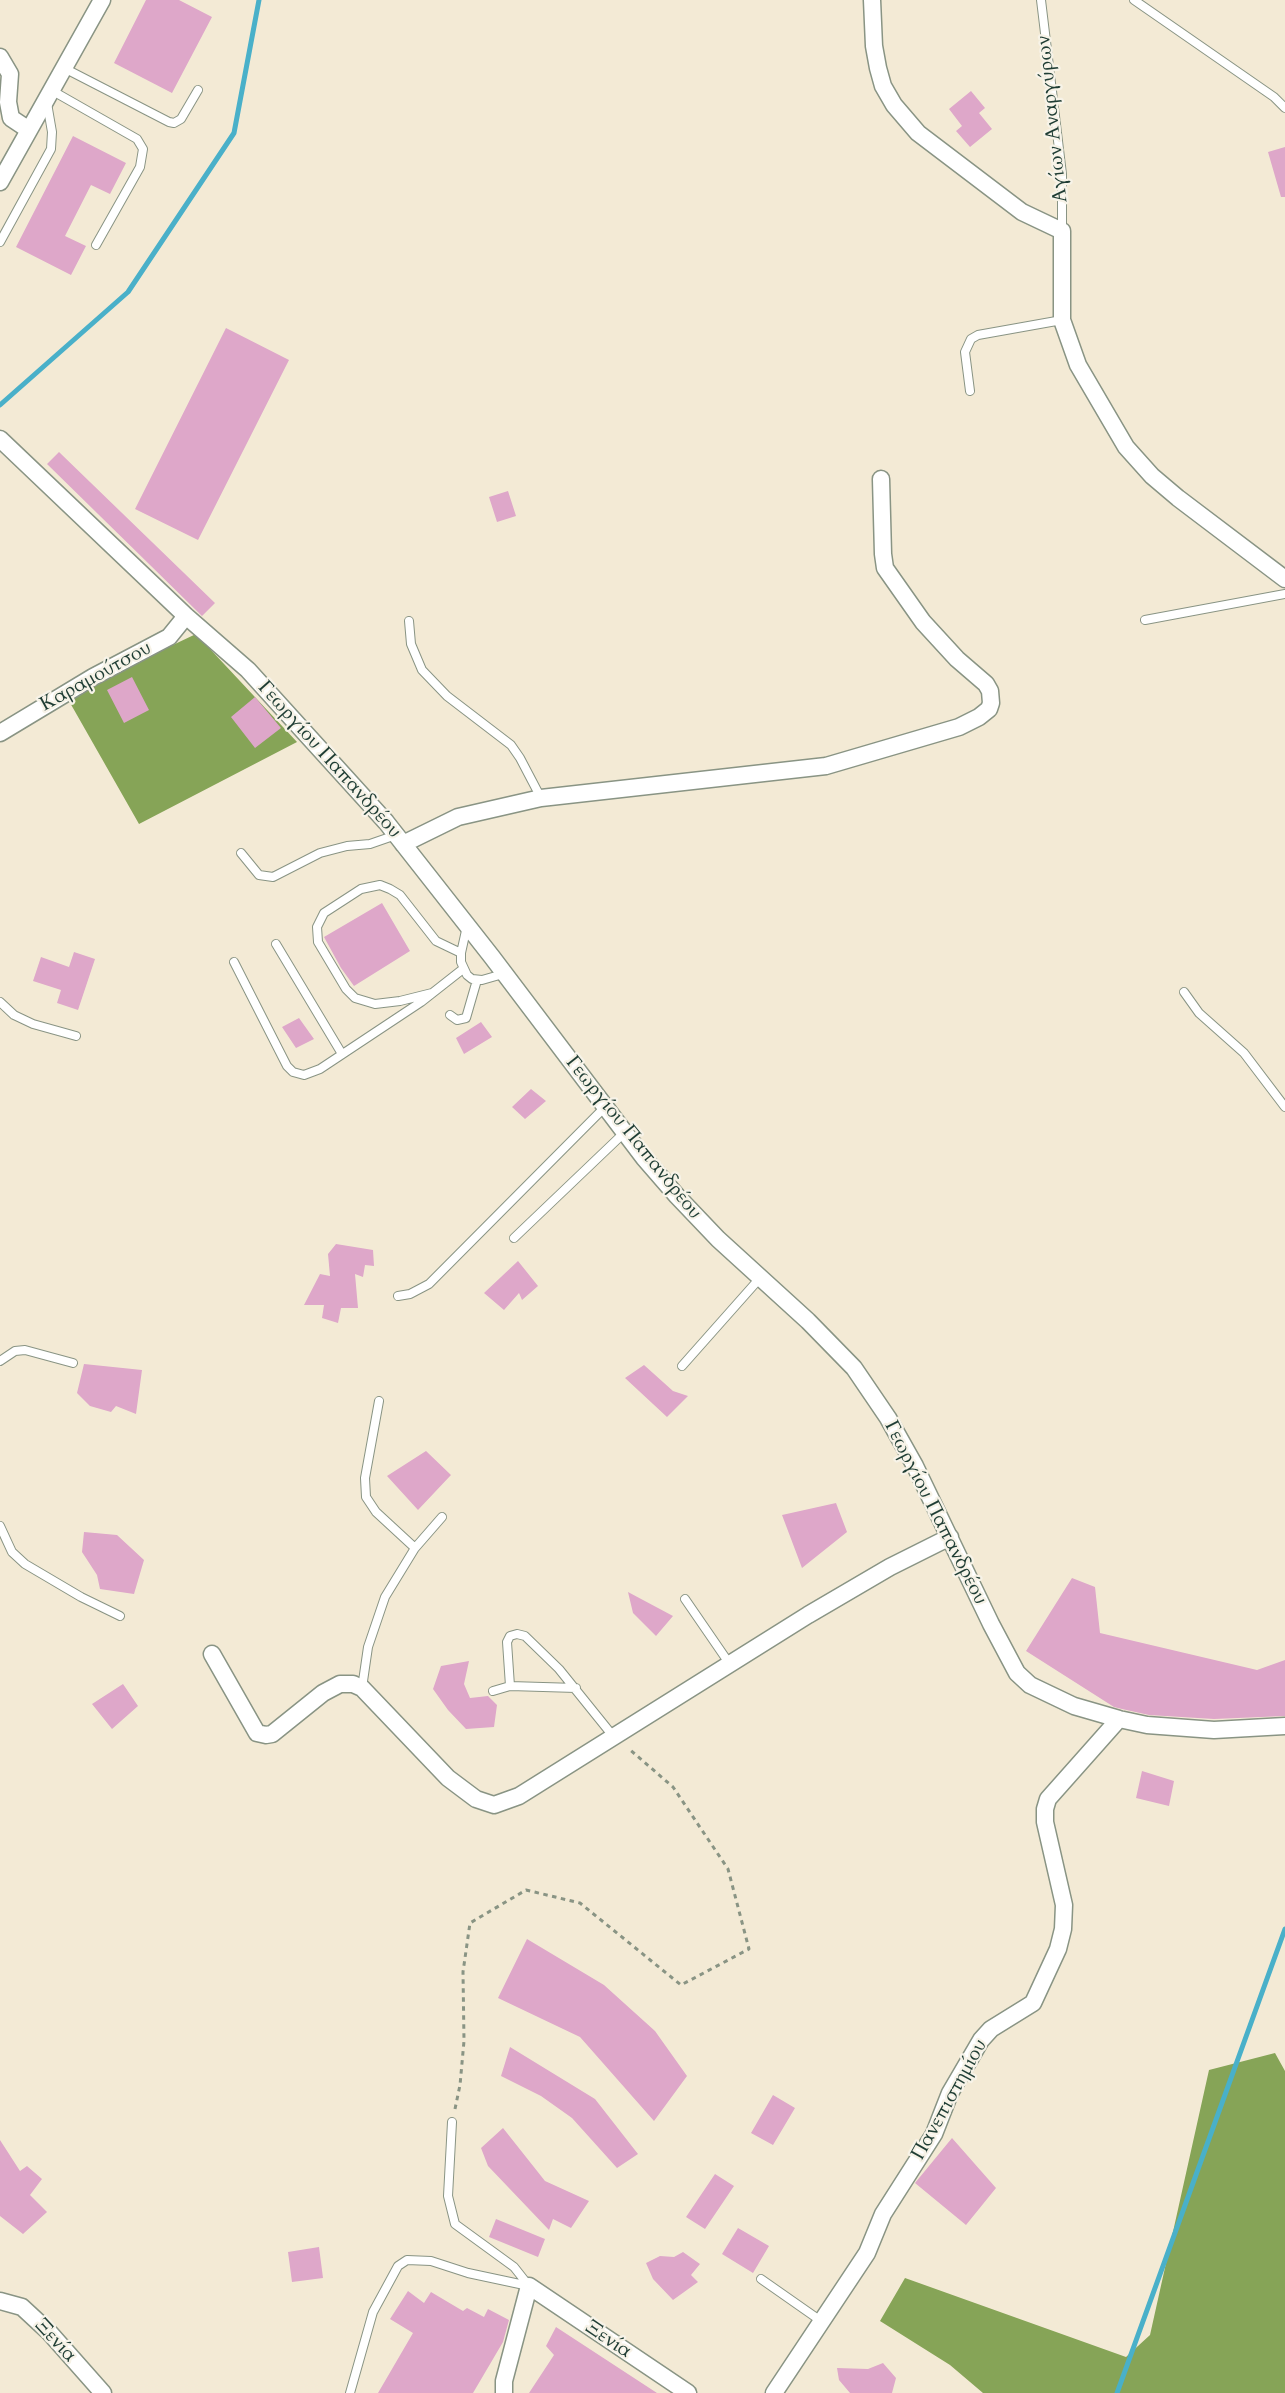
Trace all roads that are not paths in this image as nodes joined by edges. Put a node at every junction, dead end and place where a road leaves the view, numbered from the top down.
1 (102, 0) edge
2 (872, 0) edge
3 (1041, 0) edge
4 (1134, 0) edge
5 (0, 57) edge
6 (64, 68) junction
7 (198, 90) dead end
8 (48, 95) junction
9 (1285, 108) edge
10 (29, 130) junction
11 (0, 182) edge
12 (1062, 231) junction
13 (0, 242) edge
14 (96, 245) dead end
15 (1062, 320) junction
16 (970, 390) dead end
17 (0, 439) edge
18 (881, 479) dead end
19 (1285, 579) edge
20 (1285, 594) edge
21 (186, 616) junction
22 (1145, 620) dead end
23 (409, 621) dead end
24 (0, 733) edge
25 (541, 798) junction
26 (400, 839) junction
27 (241, 853) dead end
28 (468, 926) junction
29 (276, 944) dead end
30 (461, 953) junction
31 (234, 962) dead end
32 (464, 969) junction
33 (503, 974) junction
34 (477, 980) junction
35 (1184, 992) dead end
36 (432, 993) junction
37 (0, 1002) edge
38 (450, 1015) dead end
39 (76, 1036) dead end
40 (342, 1054) junction
41 (605, 1107) junction
42 (1285, 1107) edge
43 (625, 1132) junction
44 (513, 1238) dead end
45 (760, 1278) junction
46 (398, 1296) dead end
47 (0, 1361) edge
48 (73, 1363) dead end
49 (681, 1366) dead end
50 (379, 1401) dead end
51 (442, 1516) dead end
52 (0, 1526) edge
53 (950, 1537) junction
54 (415, 1548) junction
55 (685, 1599) dead end
56 (120, 1616) dead end
57 (212, 1653) dead end
58 (729, 1663) junction
59 (510, 1686) junction
60 (362, 1688) junction
61 (576, 1688) junction
62 (493, 1691) dead end
63 (1119, 1719) junction
64 (1285, 1726) edge
65 (612, 1736) junction
66 (452, 2122) road end
67 (761, 2279) dead end
68 (529, 2286) junction
69 (0, 2301) edge
70 (821, 2321) junction
71 (103, 2393) edge
72 (350, 2393) edge
73 (504, 2393) edge
74 (688, 2393) edge
75 (774, 2393) edge

1 - 6 street
2 - 12 street
3 - 12 lane, Αγίων Αναργύρων
4 - 9 lane
5 - 10 street
6 - 7 lane
6 - 8 street
8 - 10 street
8 - 13 lane
8 - 14 lane
10 - 11 street
12 - 15 street, Αγίων Αναργύρων
15 - 16 lane
15 - 19 street, Αγίων Αναργύρων
17 - 21 street, Γεωργίου Παπανδρέου
18 - 25 street
20 - 22 lane
21 - 24 street, Καραμούτσου
21 - 26 street, Γεωργίου Παπανδρέου
23 - 25 lane
25 - 26 street
26 - 27 lane
26 - 28 street, Γεωργίου Παπανδρέου
28 - 30 lane
28 - 33 street, Γεωργίου Παπανδρέου
29 - 40 lane
30 - 32 lane
30 - 36 lane
31 - 40 lane
32 - 34 lane
32 - 36 lane
33 - 34 lane
33 - 41 street, Γεωργίου Παπανδρέου
34 - 38 lane
35 - 42 lane
36 - 40 lane
37 - 39 lane
41 - 43 street, Γεωργίου Παπανδρέου
41 - 46 lane
43 - 44 lane
43 - 45 street, Γεωργίου Παπανδρέου
45 - 49 lane
45 - 53 street, Γεωργίου Παπανδρέου
47 - 48 lane
50 - 54 lane
51 - 54 lane
52 - 56 lane
53 - 58 street
53 - 63 street, Γεωργίου Παπανδρέου
54 - 60 lane
55 - 58 lane
57 - 60 street
58 - 65 street
59 - 61 lane
59 - 61 lane
59 - 62 lane
60 - 65 street
61 - 65 lane
63 - 64 street, Γεωργίου Παπανδρέου
63 - 70 street, Πανεπιστημίου
66 - 68 lane
67 - 70 lane
68 - 72 lane
68 - 73 street
68 - 74 street, Ξενία
69 - 71 street, Ξενία
70 - 75 street, Πανεπιστημίου

